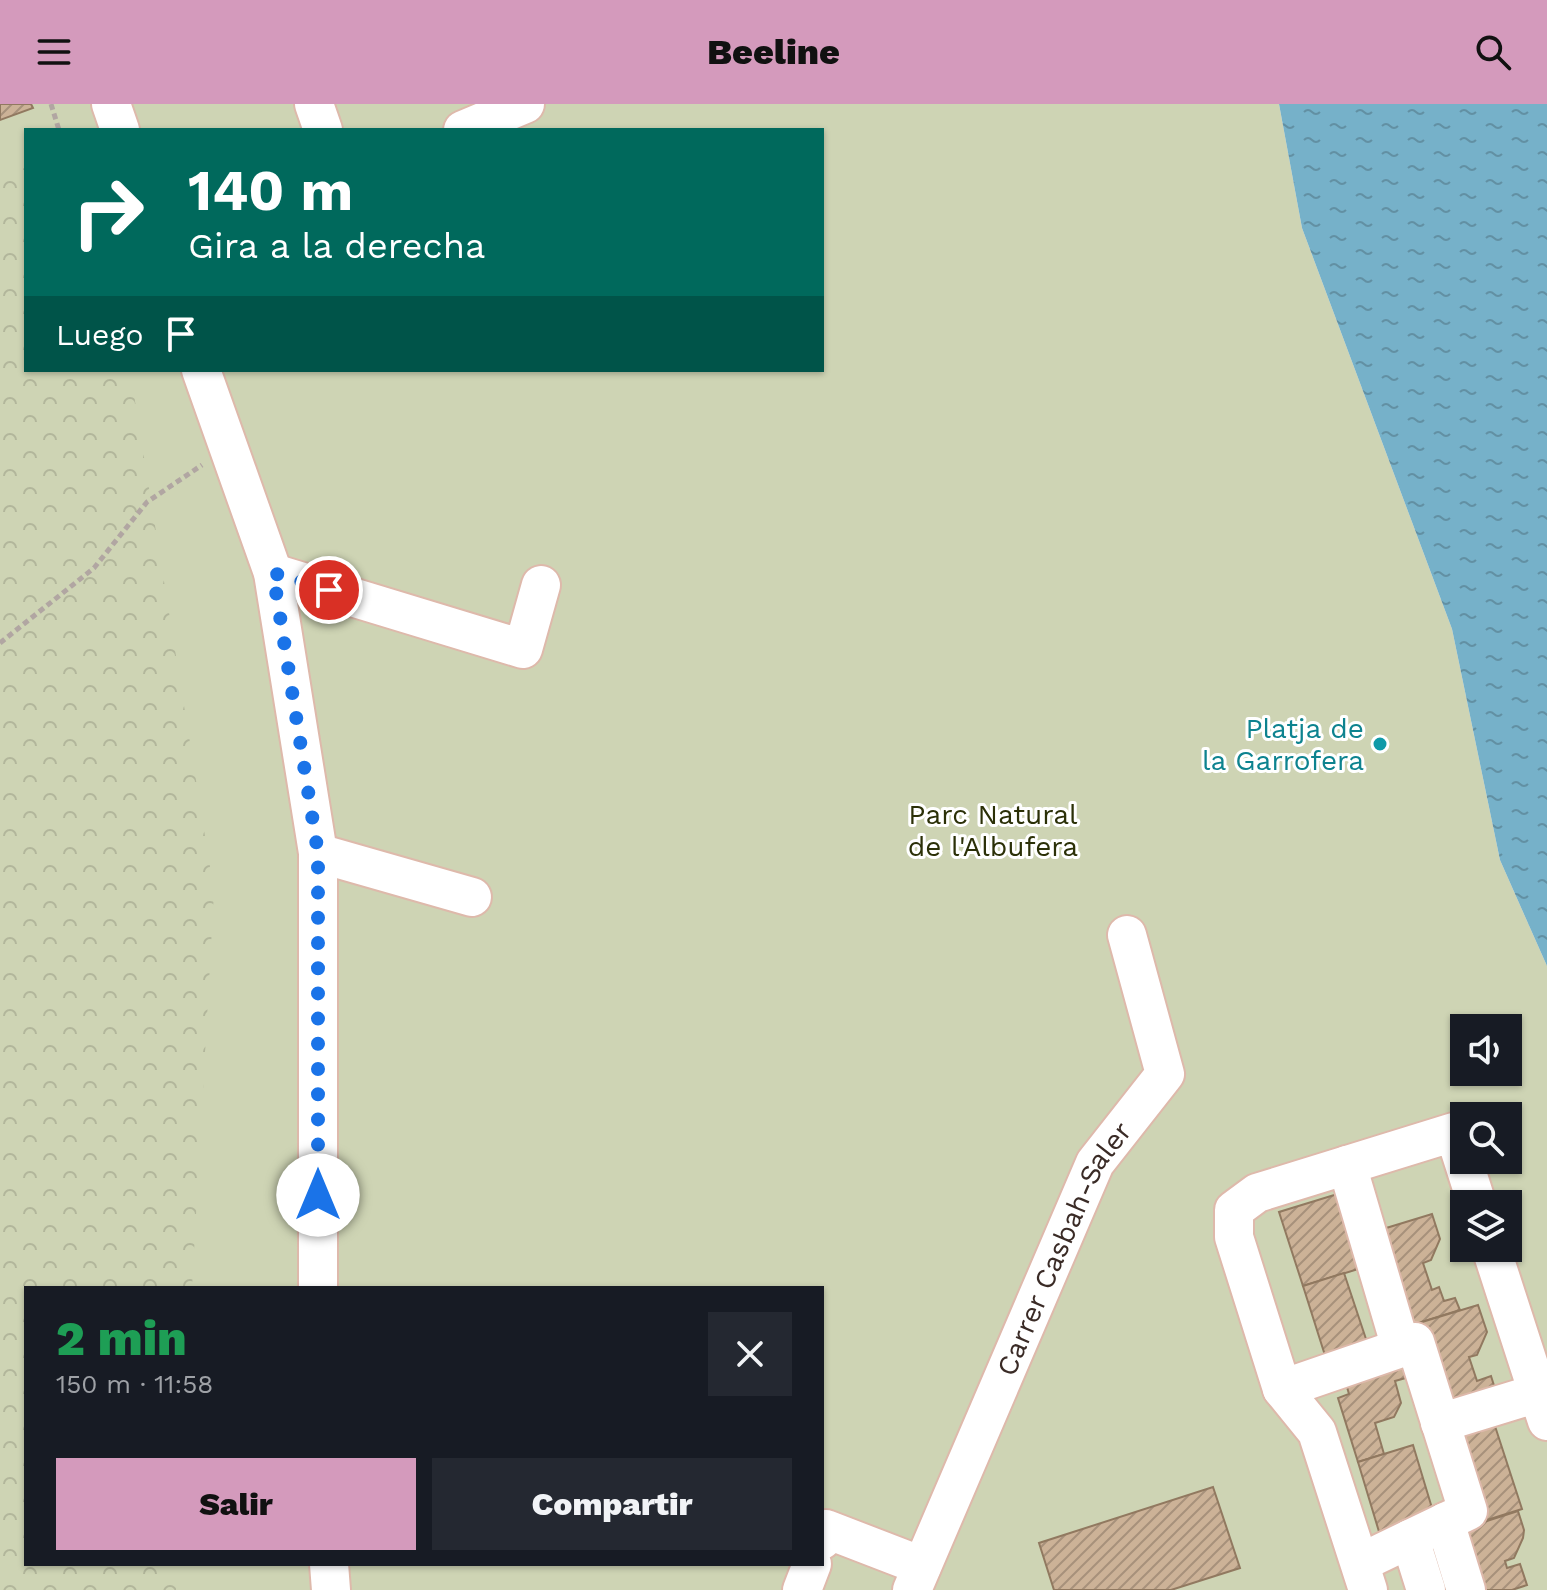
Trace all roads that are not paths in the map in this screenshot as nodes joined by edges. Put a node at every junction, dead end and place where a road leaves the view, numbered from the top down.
1 (111, 104) edge
2 (314, 104) edge
3 (525, 104) edge
4 (119, 128) edge
5 (322, 128) edge
6 (468, 128) edge
7 (202, 372) edge
8 (273, 573) junction
9 (541, 585) dead end
10 (318, 853) junction
11 (472, 897) dead end
12 (1127, 935) dead end
13 (1347, 1165) junction
14 (1473, 1190) edge
15 (1495, 1262) edge
16 (318, 1286) edge
17 (1401, 1348) junction
18 (1282, 1389) junction
19 (1542, 1407) edge
20 (1440, 1423) junction
21 (1445, 1522) junction
22 (824, 1534) edge
23 (1410, 1539) junction
24 (329, 1566) edge
25 (811, 1566) edge
26 (1364, 1577) edge
27 (917, 1578) edge
28 (331, 1590) edge
29 (802, 1590) edge
30 (1426, 1590) edge
31 (1466, 1590) edge

1 - 4 street
2 - 5 street
3 - 6 street
7 - 8 street
8 - 9 street
8 - 10 street
10 - 11 street
10 - 16 street
12 - 27 street, Carrer Casbah-Saler
13 - 14 street
13 - 17 street
13 - 18 street
15 - 19 street
17 - 18 street
17 - 20 street
18 - 26 street
19 - 20 street
20 - 21 street
21 - 23 street
21 - 31 street
22 - 27 street, Carrer Casbah-Saler
23 - 26 street
23 - 30 street
24 - 28 street
25 - 29 street

